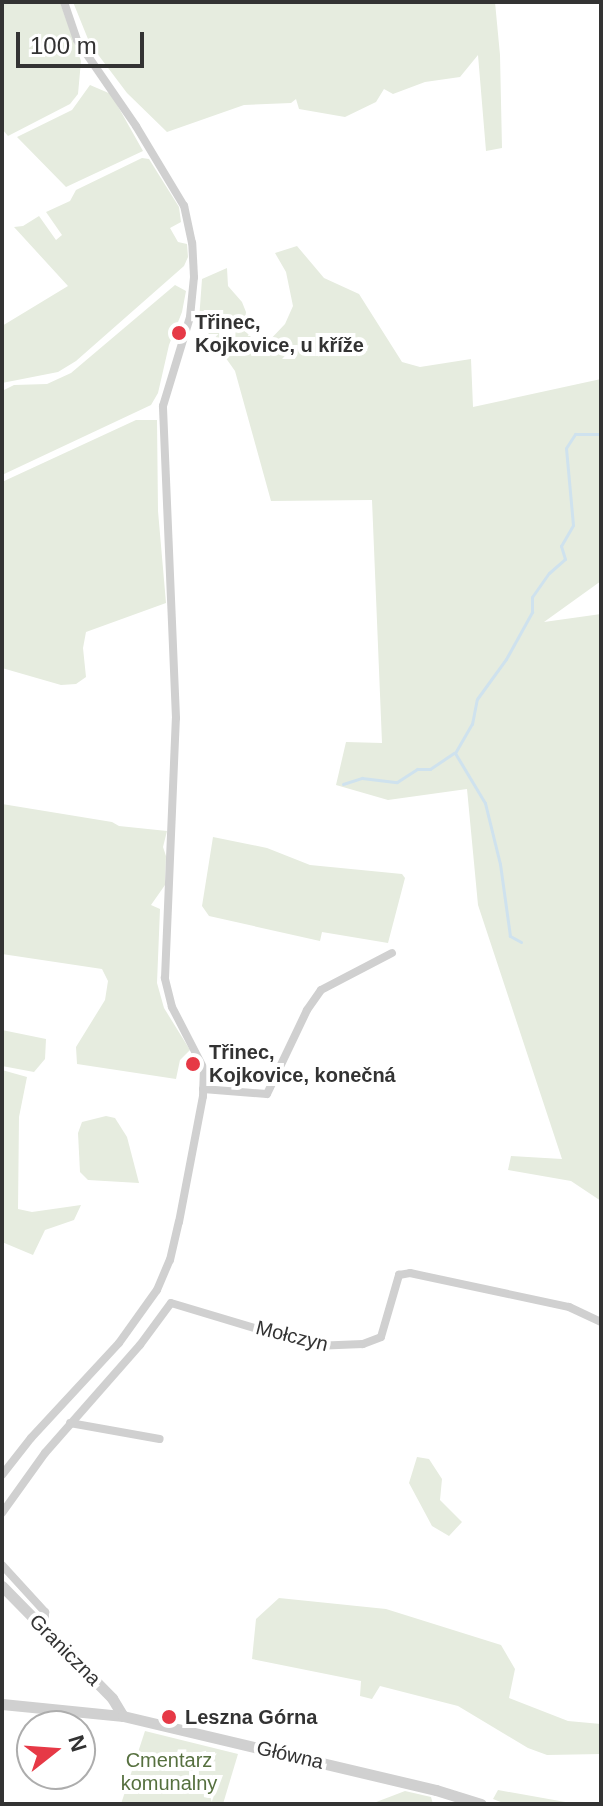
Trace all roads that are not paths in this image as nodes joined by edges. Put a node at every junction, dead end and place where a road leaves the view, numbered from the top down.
1 (64, 2) edge
2 (392, 953) dead end
3 (203, 1089) junction
4 (601, 1322) edge
5 (70, 1423) junction
6 (160, 1439) dead end
7 (2, 1475) edge
8 (2, 1513) edge
9 (2, 1565) edge
10 (2, 1586) edge
11 (45, 1630) junction
12 (2, 1704) edge
13 (123, 1716) junction
14 (481, 1804) edge

1 - 3 street
2 - 3 street
3 - 7 street
4 - 5 street, Mołczyn
5 - 6 street
5 - 8 street, Mołczyn
9 - 11 street
10 - 11 street, Graniczna
11 - 13 street, Graniczna
12 - 13 street, Główna
13 - 14 street, Główna

